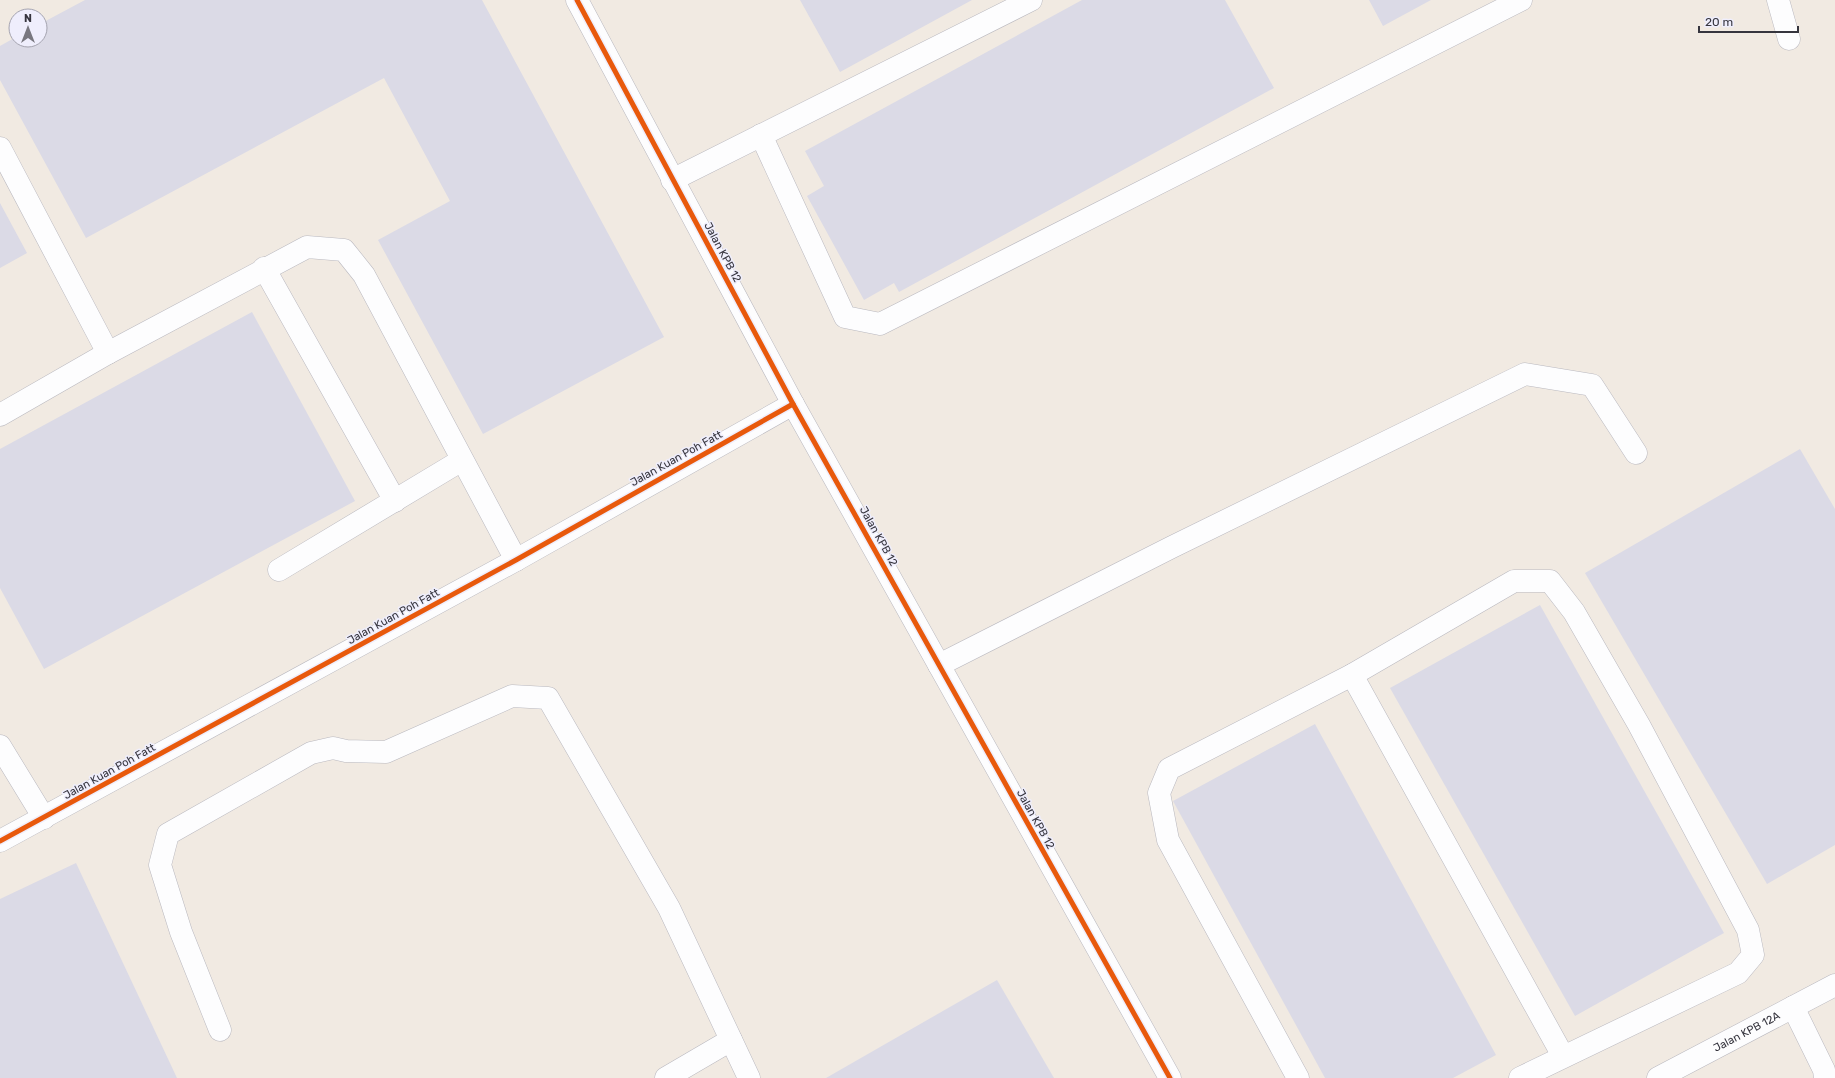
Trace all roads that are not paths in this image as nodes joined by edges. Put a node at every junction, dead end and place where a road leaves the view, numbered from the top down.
1 (577, 0) edge
2 (1031, 0) edge
3 (1521, 0) edge
4 (1778, 0) edge
5 (1789, 39) dead end
6 (761, 135) junction
7 (0, 148) edge
8 (672, 180) junction
9 (264, 268) junction
10 (108, 353) junction
11 (793, 404) junction
12 (0, 415) edge
13 (1636, 452) dead end
14 (462, 460) junction
15 (395, 501) junction
16 (516, 560) junction
17 (279, 570) dead end
18 (939, 665) junction
19 (1352, 675) junction
20 (0, 746) edge
21 (44, 818) junction
22 (0, 841) edge
23 (1835, 986) edge
24 (1793, 1008) junction
25 (220, 1030) dead end
26 (731, 1040) junction
27 (1563, 1056) junction
28 (666, 1078) edge
29 (749, 1078) edge
30 (1170, 1078) edge
31 (1298, 1078) edge
32 (1520, 1078) edge
33 (1658, 1078) edge
34 (1825, 1078) edge

1 - 8 street, Jalan KPB 12
2 - 6 street
3 - 6 street
4 - 5 street
6 - 8 street
7 - 10 street
8 - 11 street, Jalan KPB 12
9 - 10 street
9 - 14 street
9 - 15 street
10 - 12 street
11 - 16 street, Jalan Kuan Poh Fatt
11 - 18 street, Jalan KPB 12
13 - 18 street
14 - 15 street
14 - 16 street
15 - 17 street
16 - 21 street, Jalan Kuan Poh Fatt
18 - 30 street, Jalan KPB 12
19 - 27 street
19 - 27 street
19 - 31 street
20 - 21 street
21 - 22 street, Jalan Kuan Poh Fatt
23 - 24 street, Jalan KPB 12A
24 - 33 street, Jalan KPB 12A
24 - 34 street
25 - 26 street
26 - 28 street
26 - 29 street
27 - 32 street

